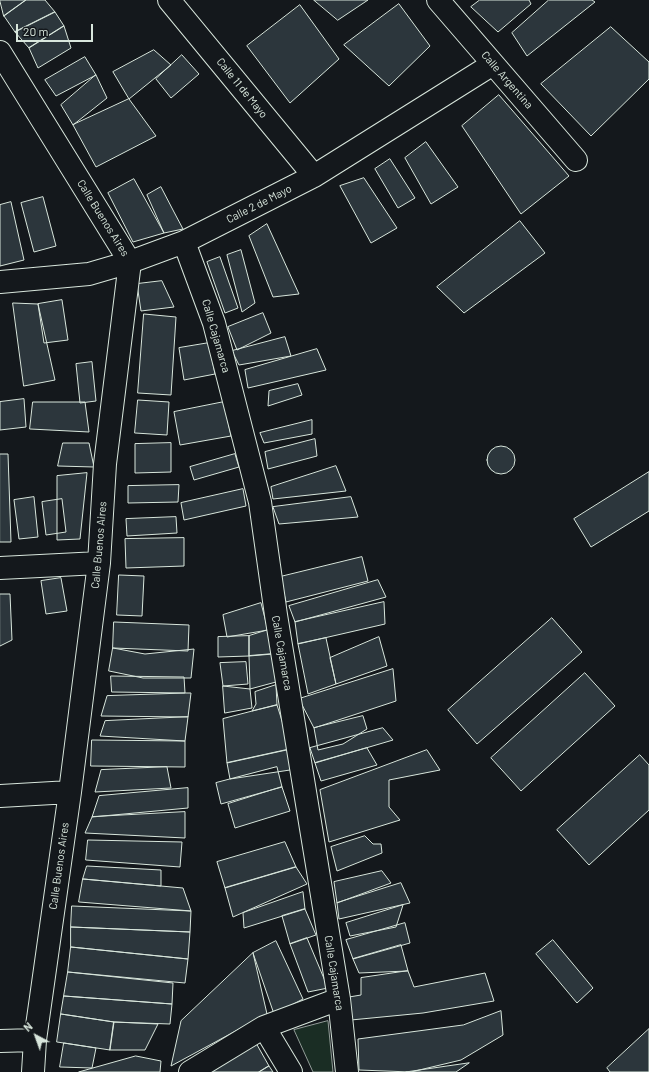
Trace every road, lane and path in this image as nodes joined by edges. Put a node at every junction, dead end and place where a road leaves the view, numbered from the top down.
1 (170, 0) edge
2 (438, 0) edge
3 (0, 52) edge
4 (493, 64) junction
5 (576, 160) dead end
6 (314, 176) junction
7 (184, 242) junction
8 (130, 262) junction
9 (0, 282) edge
10 (99, 563) junction
11 (0, 568) edge
12 (70, 792) junction
13 (0, 796) edge
14 (339, 999) junction
15 (264, 1027) junction
16 (35, 1040) junction
17 (0, 1041) edge
18 (33, 1072) edge
19 (190, 1072) edge
20 (291, 1072) edge
21 (348, 1072) edge

1 - 6 street, Calle 11 de Mayo
2 - 4 street, Calle Argentina
3 - 8 street, Calle Buenos Aires
4 - 5 street, Calle Argentina
4 - 6 street, Calle 2 de Mayo
6 - 7 street, Calle 2 de Mayo
7 - 8 street, Calle 2 de Mayo
7 - 14 street, Calle Cajamarca
8 - 9 street, Calle 2 de Mayo
8 - 10 street, Calle Buenos Aires
10 - 11 street
10 - 12 street, Calle Buenos Aires
12 - 13 street
12 - 16 street, Calle Buenos Aires
14 - 15 street
14 - 21 street, Calle Cajamarca
15 - 19 street
15 - 20 street
16 - 17 street
16 - 18 street, Calle Buenos Aires

